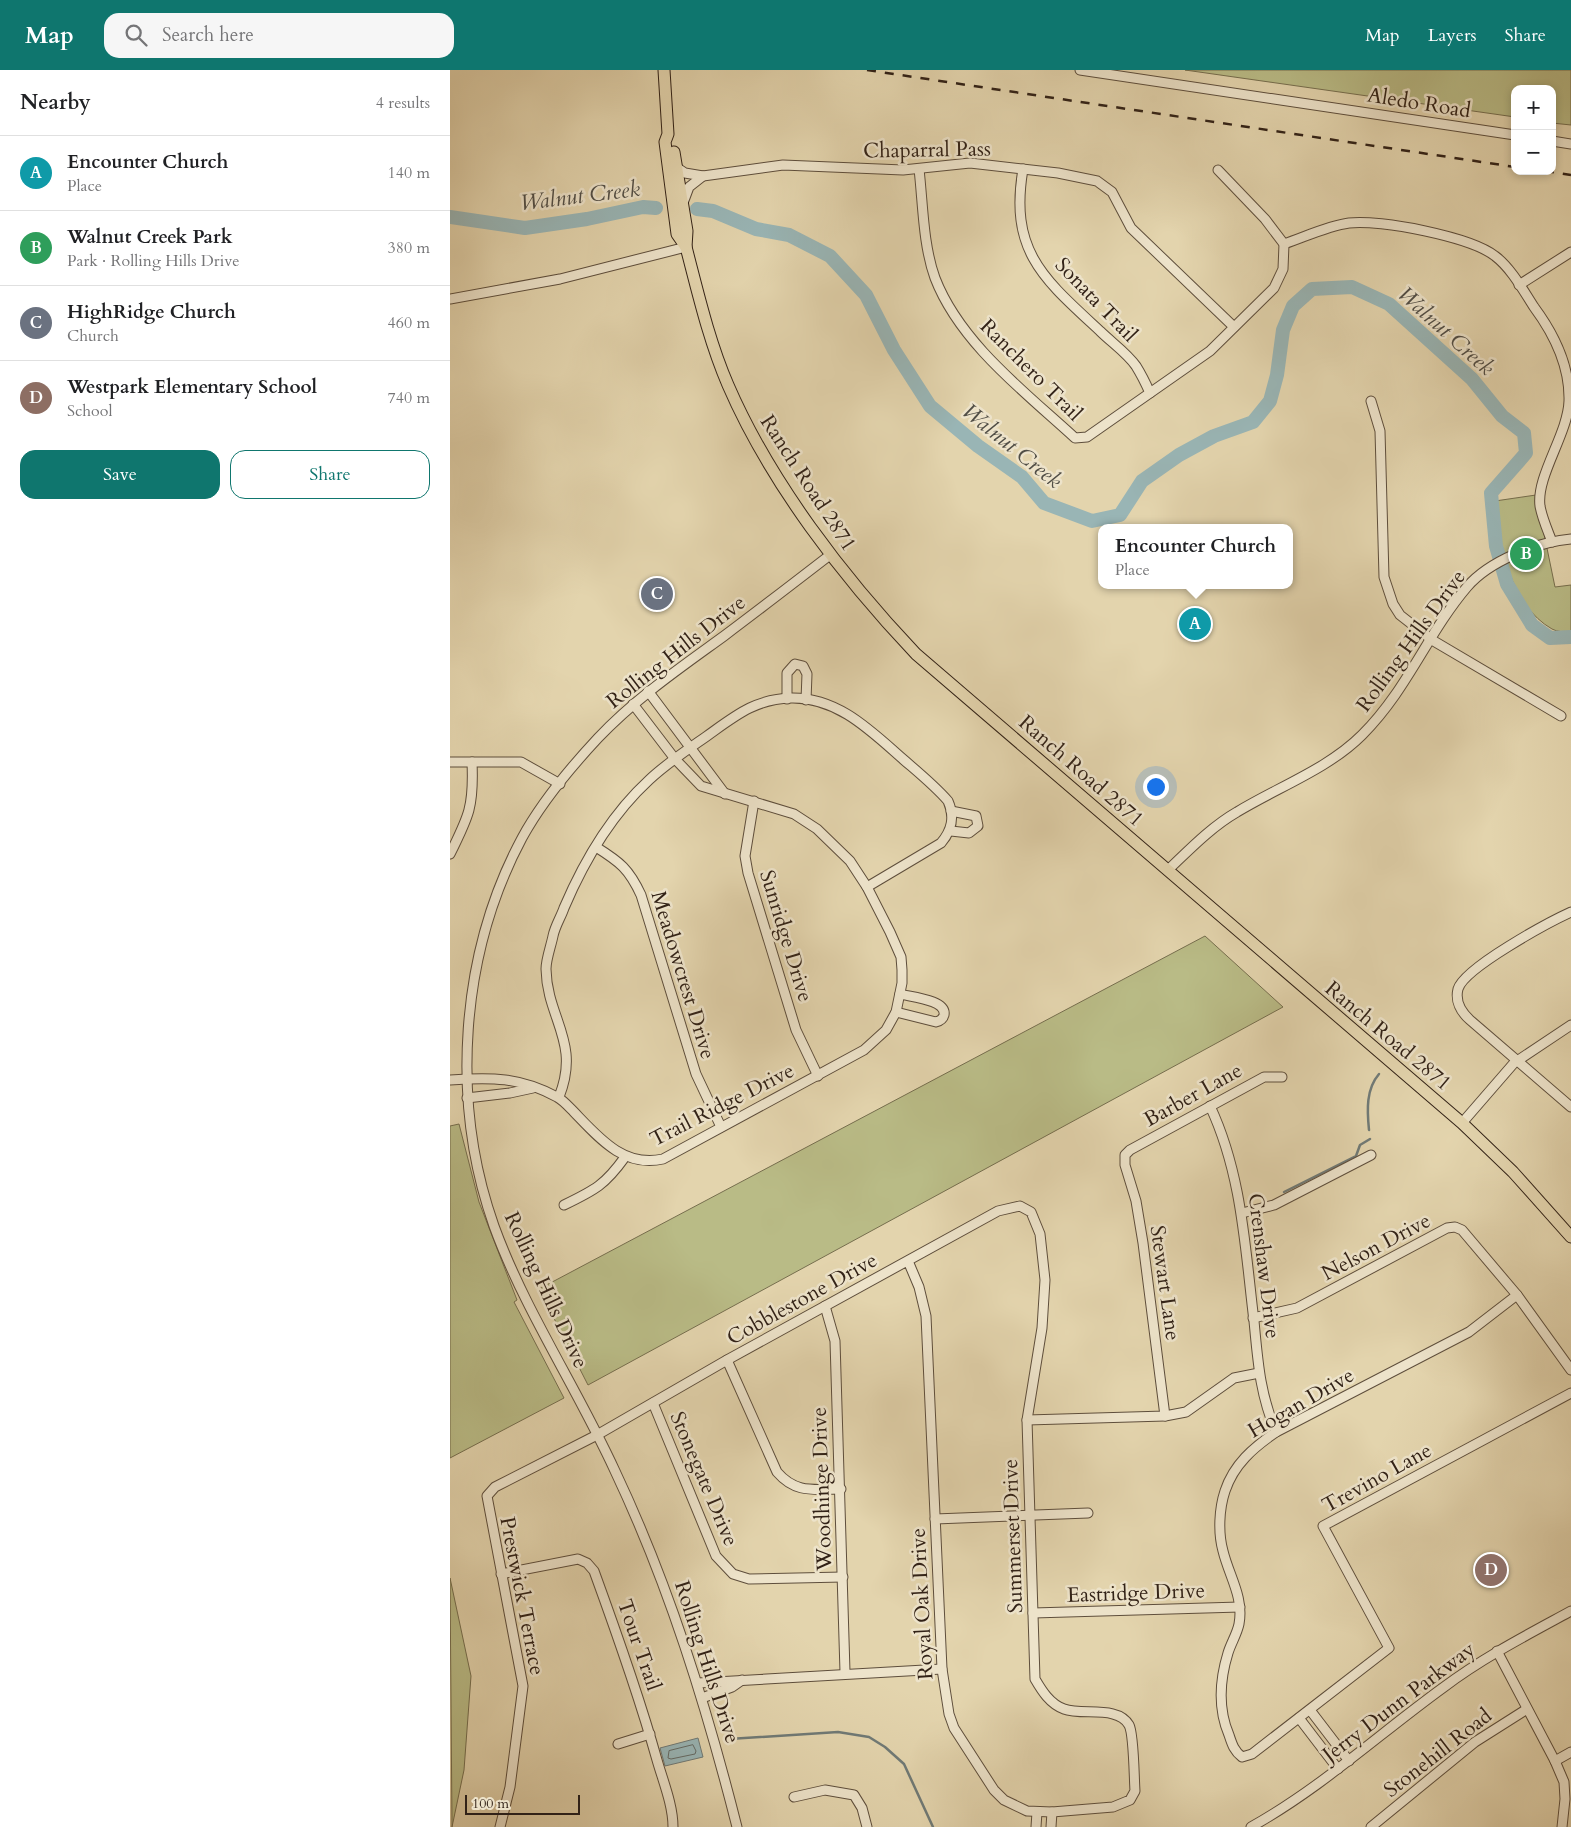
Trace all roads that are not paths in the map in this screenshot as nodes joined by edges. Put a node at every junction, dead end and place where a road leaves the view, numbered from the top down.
1 (664, 70) edge
2 (1080, 70) edge
3 (668, 134) junction
4 (1511, 135) edge
5 (1556, 142) edge
6 (1571, 144) edge
7 (676, 167) junction
8 (919, 169) junction
9 (1023, 169) junction
10 (1218, 170) dead end
11 (704, 176) junction
12 (683, 204) junction
13 (1284, 244) junction
14 (686, 247) junction
15 (1571, 252) edge
16 (1519, 285) junction
17 (450, 299) edge
18 (1234, 327) junction
19 (1150, 393) junction
20 (1371, 401) dead end
21 (1571, 538) edge
22 (1552, 542) junction
23 (830, 555) junction
24 (1432, 640) junction
25 (648, 691) junction
26 (787, 699) junction
27 (806, 700) junction
28 (633, 704) junction
29 (1561, 716) dead end
30 (691, 747) junction
31 (675, 759) junction
32 (450, 762) edge
33 (472, 762) junction
34 (560, 784) junction
35 (726, 794) junction
36 (754, 801) junction
37 (951, 811) junction
38 (951, 831) junction
39 (596, 847) junction
40 (450, 854) edge
41 (1168, 870) junction
42 (867, 887) junction
43 (1571, 912) edge
44 (900, 994) junction
45 (896, 1012) junction
46 (1571, 1025) edge
47 (1518, 1060) junction
48 (818, 1076) junction
49 (1282, 1077) dead end
50 (466, 1079) junction
51 (450, 1080) edge
52 (533, 1088) junction
53 (559, 1097) junction
54 (467, 1098) junction
55 (1210, 1106) junction
56 (1571, 1107) edge
57 (1462, 1124) junction
58 (721, 1127) junction
59 (1125, 1155) joint
60 (1371, 1155) dead end
61 (626, 1157) junction
62 (564, 1205) dead end
63 (1027, 1208) joint
64 (1242, 1214) junction
65 (1571, 1237) edge
66 (908, 1261) junction
67 (1517, 1295) junction
68 (825, 1306) junction
69 (1253, 1318) junction
70 (727, 1360) junction
71 (1571, 1370) edge
72 (1259, 1373) junction
73 (1571, 1393) edge
74 (653, 1403) junction
75 (1165, 1416) junction
76 (1027, 1420) junction
77 (1276, 1432) junction
78 (597, 1435) junction
79 (841, 1489) junction
80 (1088, 1513) dead end
81 (1030, 1515) junction
82 (935, 1519) junction
83 (502, 1574) junction
84 (843, 1577) junction
85 (1240, 1607) junction
86 (1571, 1611) edge
87 (1033, 1613) junction
88 (1497, 1651) junction
89 (942, 1668) junction
90 (845, 1672) junction
91 (742, 1680) junction
92 (698, 1683) junction
93 (702, 1698) junction
94 (1527, 1709) junction
95 (1310, 1710) junction
96 (1299, 1718) junction
97 (650, 1734) junction
98 (618, 1744) dead end
99 (1571, 1752) edge
100 (1242, 1757) joint
101 (1348, 1761) junction
102 (1555, 1761) junction
103 (1338, 1769) junction
104 (794, 1797) dead end
105 (1130, 1800) joint
106 (1037, 1812) junction
107 (1052, 1812) junction
108 (500, 1827) edge
109 (673, 1827) edge
110 (737, 1827) edge
111 (867, 1827) edge
112 (1036, 1827) edge
113 (1051, 1827) edge
114 (1251, 1827) edge
115 (1371, 1827) edge
116 (1562, 1827) edge

1 - 3 main road, Ranch Road 2871
2 - 4 street, Aledo Road
3 - 7 main road, Ranch Road 2871
3 - 14 main road, Ranch Road 2871
5 - 6 street
7 - 11 street, Chaparral Pass
7 - 12 main road, Ranch Road 2871
8 - 9 street, Chaparral Pass
8 - 11 street, Chaparral Pass
8 - 19 street, Ranchero Trail
9 - 18 street, Chaparral Pass
9 - 19 street, Sonata Trail
10 - 13 street
11 - 12 street
12 - 14 main road, Ranch Road 2871
13 - 16 street
13 - 18 street, Ranchero Trail
14 - 17 street
14 - 23 main road, Ranch Road 2871
15 - 16 street
16 - 22 street
18 - 19 street, Ranchero Trail
20 - 24 street
21 - 22 street, Rolling Hills Drive
22 - 24 street, Rolling Hills Drive
23 - 25 street, Rolling Hills Drive
23 - 41 main road, Ranch Road 2871
24 - 29 street
24 - 41 street, Rolling Hills Drive
25 - 28 street, Rolling Hills Drive
25 - 30 street
26 - 27 street
26 - 27 street
26 - 30 street
27 - 37 street
28 - 31 street, Trail Ridge Drive
28 - 34 street, Rolling Hills Drive
30 - 31 street
30 - 35 street
31 - 35 street, Trail Ridge Drive
31 - 39 street
32 - 33 street
33 - 34 street
33 - 40 street
34 - 50 street, Rolling Hills Drive
35 - 36 street, Trail Ridge Drive
36 - 42 street, Trail Ridge Drive
36 - 48 street, Sunridge Drive
37 - 38 street
37 - 38 street
38 - 42 street
39 - 53 street
39 - 58 street, Meadowcrest Drive
41 - 57 main road, Ranch Road 2871
42 - 44 street, Trail Ridge Drive
43 - 47 street
44 - 45 street, Trail Ridge Drive
44 - 45 street
45 - 48 street, Trail Ridge Drive
46 - 47 street
47 - 56 street
47 - 57 street
48 - 58 street, Trail Ridge Drive
49 - 55 street, Barber Lane
50 - 51 street, Trail Ridge Drive
50 - 52 street, Trail Ridge Drive
50 - 54 street, Rolling Hills Drive
52 - 53 street, Trail Ridge Drive
52 - 54 street
53 - 61 street, Trail Ridge Drive
54 - 78 street, Rolling Hills Drive
55 - 59 street, Barber Lane
55 - 64 street, Crenshaw Drive
57 - 65 main road, Ranch Road 2871
58 - 61 street, Trail Ridge Drive
59 - 75 street, Stewart Lane
60 - 64 street
61 - 62 street
63 - 66 street, Cobblestone Drive
63 - 76 street, Summerset Drive
64 - 69 street, Crenshaw Drive
66 - 68 street, Cobblestone Drive
66 - 82 street, Royal Oak Drive
67 - 69 street, Nelson Drive
67 - 71 street, Nelson Drive
67 - 77 street, Hogan Drive
68 - 70 street, Cobblestone Drive
68 - 79 street, Woodhinge Drive
69 - 72 street, Crenshaw Drive
70 - 74 street, Cobblestone Drive
70 - 79 street
72 - 75 street
72 - 77 street, Crenshaw Drive
73 - 95 street, Trevino Lane
74 - 78 street, Cobblestone Drive
74 - 84 street, Stonegate Drive
75 - 76 street
76 - 81 street, Summerset Drive
77 - 85 street, Hogan Drive
78 - 83 street, Prestwick Terrace
78 - 92 street, Rolling Hills Drive
79 - 84 street, Woodhinge Drive
80 - 81 street
81 - 82 street
81 - 87 street, Summerset Drive
82 - 89 street, Royal Oak Drive
83 - 97 street, Tour Trail
83 - 108 street, Prestwick Terrace
84 - 90 street, Woodhinge Drive
85 - 87 street, Eastridge Drive
85 - 100 street, Hogan Drive
86 - 88 street, Jerry Dunn Parkway
87 - 105 street, Summerset Drive
88 - 94 street
88 - 101 street, Jerry Dunn Parkway
89 - 90 street
89 - 106 street, Royal Oak Drive
90 - 91 street
91 - 92 street
91 - 93 street
92 - 93 street, Rolling Hills Drive
93 - 110 street, Rolling Hills Drive
94 - 102 street
94 - 115 street, Stonehill Road
95 - 96 street, Trevino Lane
95 - 101 street
96 - 100 street, Trevino Lane
96 - 103 street
97 - 98 street
97 - 109 street, Tour Trail
99 - 102 street
101 - 103 street, Jerry Dunn Parkway
102 - 116 street
103 - 114 street, Jerry Dunn Parkway
104 - 111 street
105 - 107 street, Royal Oak Drive
106 - 107 street, Royal Oak Drive
106 - 112 street
107 - 113 street

